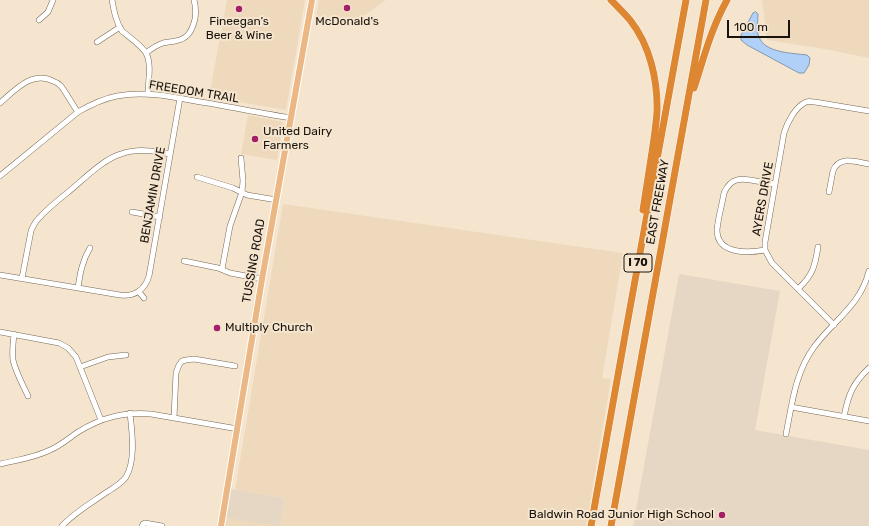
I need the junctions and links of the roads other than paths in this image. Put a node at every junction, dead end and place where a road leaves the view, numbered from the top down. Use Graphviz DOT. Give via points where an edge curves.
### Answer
graph roads {
  1 [pos="53,0"];
  2 [pos="112,0"];
  3 [pos="194,0"];
  4 [pos="312,0"];
  5 [pos="611,0"];
  6 [pos="686,0"];
  7 [pos="706,0"];
  8 [pos="727,0"];
  9 [pos="38,20"];
  10 [pos="120,27"];
  11 [pos="188,36"];
  12 [pos="192,41"];
  13 [pos="97,42"];
  14 [pos="146,53"];
  15 [pos="148,94"];
  16 [pos="180,98"];
  17 [pos="0,103"];
  18 [pos="869,111"];
  19 [pos="78,112"];
  20 [pos="685,115"];
  21 [pos="291,118"];
  22 [pos="170,154"];
  23 [pos="241,158"];
  24 [pos="869,164"];
  25 [pos="0,176"];
  26 [pos="197,177"];
  27 [pos="775,184"];
  28 [pos="242,192"];
  29 [pos="829,192"];
  30 [pos="277,200"];
  31 [pos="132,212"];
  32 [pos="160,217"];
  33 [pos="818,247"];
  34 [pos="90,248"];
  35 [pos="765,250"];
  36 [pos="184,261"];
  37 [pos="222,269"];
  38 [pos="869,271"];
  39 [pos="0,275"];
  40 [pos="22,278"];
  41 [pos="262,279"];
  42 [pos="78,288"];
  43 [pos="798,289"];
  44 [pos="139,292"];
  45 [pos="144,298"];
  46 [pos="834,325"];
  47 [pos="626,330"];
  48 [pos="0,332"];
  49 [pos="14,334"];
  50 [pos="126,355"];
  51 [pos="235,366"];
  52 [pos="80,367"];
  53 [pos="869,368"];
  54 [pos="28,396"];
  55 [pos="791,407"];
  56 [pos="130,413"];
  57 [pos="844,417"];
  58 [pos="174,418"];
  59 [pos="101,420"];
  60 [pos="869,421"];
  61 [pos="238,429"];
  62 [pos="786,434"];
  63 [pos="0,464"];
  64 [pos="62,526"];
  65 [pos="142,526"];
  66 [pos="162,526"];
  67 [pos="221,526"];
  68 [pos="592,526"];
  69 [pos="611,526"];
  1 -- 9 [label="street" via="48,12"];
  2 -- 10 [label="street"];
  3 -- 11 [label="street" via="196,8"];
  4 -- 21 [label="main road, TUSSING ROAD"];
  5 -- 47 [label="highway" via="639,33 646,47 656,93 657,112"];
  6 -- 47 [label="highway, EAST FREEWAY / I 70"];
  7 -- 20 [label="highway, EAST FREEWAY / I 70"];
  8 -- 20 [label="highway" via="712,30"];
  10 -- 13 [label="street"];
  10 -- 14 [label="street"];
  11 -- 12 [label="street"];
  11 -- 14 [label="street" via="164,43"];
  14 -- 15 [label="street" via="149,61"];
  15 -- 16 [label="street, FREEDOM TRAIL"];
  15 -- 19 [label="street, FREEDOM TRAIL" via="116,96"];
  16 -- 21 [label="street, FREEDOM TRAIL"];
  16 -- 22 [label="street, BENJAMIN DRIVE"];
  17 -- 19 [label="street" via="26,82 44,78 60,86"];
  18 -- 27 [label="street, AYERS DRIVE" via="805,102 787,124"];
  19 -- 25 [label="street, FREEDOM TRAIL"];
  20 -- 69 [label="highway, EAST FREEWAY / I 70"];
  21 -- 30 [label="main road, TUSSING ROAD"];
  22 -- 32 [label="street, BENJAMIN DRIVE"];
  22 -- 40 [label="street" via="140,150 115,156 43,213 31,231"];
  23 -- 28 [label="street"];
  24 -- 29 [label="street" via="848,160 838,163 832,171"];
  26 -- 28 [label="street"];
  27 -- 35 [label="street, AYERS DRIVE"];
  27 -- 35 [label="street" via="742,179 730,183 724,193 717,230 720,241 730,250"];
  28 -- 30 [label="street"];
  28 -- 37 [label="street" via="230,226"];
  30 -- 41 [label="main road, TUSSING ROAD"];
  31 -- 32 [label="street"];
  32 -- 44 [label="street, BENJAMIN DRIVE" via="149,276"];
  33 -- 43 [label="street" via="814,269"];
  34 -- 42 [label="street" via="82,262"];
  35 -- 43 [label="street, AYERS DRIVE" via="772,263"];
  36 -- 37 [label="street"];
  37 -- 41 [label="street"];
  38 -- 46 [label="street" via="858,298"];
  39 -- 40 [label="street"];
  40 -- 42 [label="street"];
  41 -- 61 [label="main road, TUSSING ROAD"];
  42 -- 44 [label="street" via="125,296"];
  43 -- 46 [label="street, AYERS DRIVE"];
  44 -- 45 [label="street"];
  46 -- 55 [label="street" via="804,363 796,382"];
  47 -- 68 [label="highway, EAST FREEWAY / I 70"];
  48 -- 49 [label="street"];
  49 -- 52 [label="street" via="64,345 76,357"];
  49 -- 54 [label="street" via="13,360"];
  50 -- 52 [label="street" via="108,357"];
  51 -- 58 [label="street" via="194,359 178,365"];
  52 -- 59 [label="street"];
  53 -- 57 [label="street" via="850,393"];
  55 -- 57 [label="street"];
  55 -- 62 [label="street"];
  56 -- 58 [label="street"];
  56 -- 59 [label="street"];
  56 -- 64 [label="street" via="134,442 130,468 126,476 120,484"];
  57 -- 60 [label="street"];
  58 -- 61 [label="street"];
  59 -- 63 [label="street" via="51,450 34,457"];
  61 -- 67 [label="main road, TUSSING ROAD"];
  65 -- 66 [label="street" via="145,523"];
}
